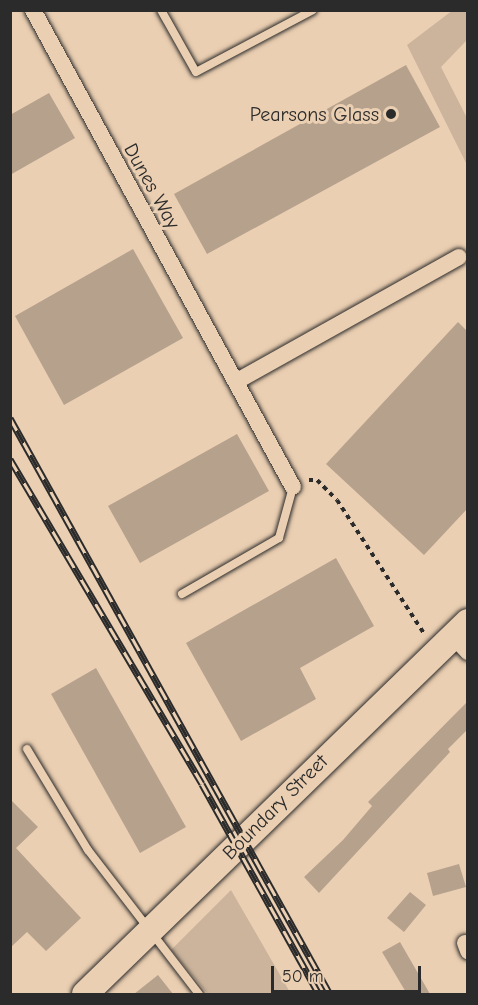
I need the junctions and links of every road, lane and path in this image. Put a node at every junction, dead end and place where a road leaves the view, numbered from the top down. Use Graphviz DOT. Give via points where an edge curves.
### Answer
graph roads {
  1 [pos="33,10"];
  2 [pos="161,10"];
  3 [pos="314,10"];
  4 [pos="464,261"];
  5 [pos="237,381"];
  6 [pos="293,487"];
  7 [pos="182,594"];
  8 [pos="417,637"];
  9 [pos="463,637"];
  10 [pos="27,749"];
  11 [pos="153,930"];
  12 [pos="85,994"];
  13 [pos="199,994"];
  1 -- 5 [label="street, Dunes Way"];
  2 -- 3 [label="lane" via="196,72"];
  4 -- 5 [label="street"];
  5 -- 6 [label="street, Dunes Way"];
  6 -- 7 [label="lane" via="279,538"];
  6 -- 8 [label="path" via="317,480 333,494 425,630"];
  9 -- 11 [label="main road, Boundary Street"];
  10 -- 11 [label="lane" via="88,850"];
  11 -- 12 [label="main road, Boundary Street"];
  11 -- 13 [label="lane"];
}
